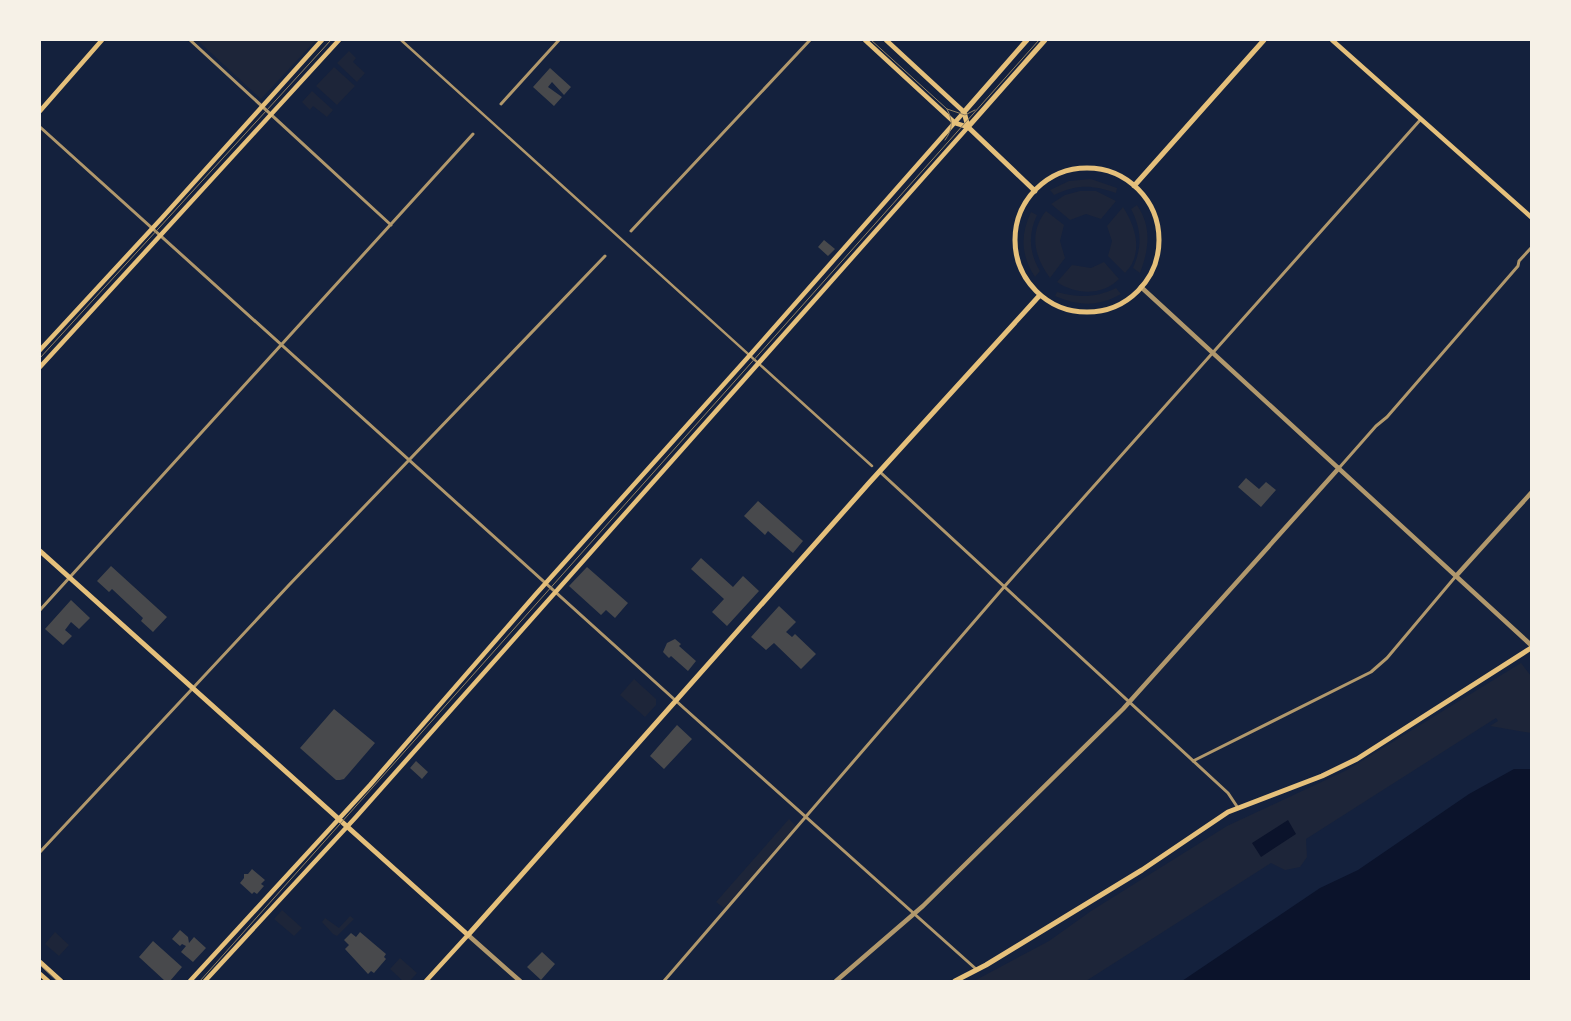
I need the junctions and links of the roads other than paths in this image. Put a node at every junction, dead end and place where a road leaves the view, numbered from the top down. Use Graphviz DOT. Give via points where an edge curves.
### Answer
graph roads {
  1 [pos="102,40"];
  2 [pos="190,40"];
  3 [pos="322,40"];
  4 [pos="340,40"];
  5 [pos="401,40"];
  6 [pos="559,40"];
  7 [pos="810,40"];
  8 [pos="865,40"];
  9 [pos="886,40"];
  10 [pos="1027,40"];
  11 [pos="1045,40"];
  12 [pos="1264,40"];
  13 [pos="1332,40"];
  14 [pos="501,104"];
  15 [pos="261,107"];
  16 [pos="40,111"];
  17 [pos="964,112"];
  18 [pos="270,115"];
  19 [pos="1421,119"];
  20 [pos="955,123"];
  21 [pos="40,127"];
  22 [pos="968,127"];
  23 [pos="473,134"];
  24 [pos="1134,186"];
  25 [pos="1035,191"];
  26 [pos="1531,217"];
  27 [pos="391,225"];
  28 [pos="153,228"];
  29 [pos="631,230"];
  30 [pos="160,235"];
  31 [pos="1531,248"];
  32 [pos="605,256"];
  33 [pos="1141,288"];
  34 [pos="1040,296"];
  35 [pos="282,345"];
  36 [pos="40,350"];
  37 [pos="1213,352"];
  38 [pos="750,355"];
  39 [pos="759,362"];
  40 [pos="40,367"];
  41 [pos="410,460"];
  42 [pos="872,466"];
  43 [pos="1339,468"];
  44 [pos="879,472"];
  45 [pos="1531,493"];
  46 [pos="40,551"];
  47 [pos="1456,576"];
  48 [pos="70,577"];
  49 [pos="545,583"];
  50 [pos="1004,587"];
  51 [pos="555,591"];
  52 [pos="40,610"];
  53 [pos="1531,646"];
  54 [pos="193,688"];
  55 [pos="675,700"];
  56 [pos="1129,702"];
  57 [pos="1193,761"];
  58 [pos="1238,808"];
  59 [pos="807,817"];
  60 [pos="339,819"];
  61 [pos="347,826"];
  62 [pos="40,852"];
  63 [pos="916,913"];
  64 [pos="468,935"];
  65 [pos="40,962"];
  66 [pos="976,969"];
  67 [pos="40,974"];
  68 [pos="48,981"];
  69 [pos="61,981"];
  70 [pos="190,981"];
  71 [pos="205,981"];
  72 [pos="426,981"];
  73 [pos="520,981"];
  74 [pos="664,981"];
  75 [pos="836,981"];
  76 [pos="955,981"];
  1 -- 16 [label="main road"];
  2 -- 15 [label="street"];
  3 -- 15 [label="main road"];
  4 -- 18 [label="main road"];
  5 -- 38 [label="street"];
  6 -- 14 [label="street"];
  7 -- 29 [label="street"];
  8 -- 20 [label="main road"];
  9 -- 17 [label="main road"];
  10 -- 17 [label="main road"];
  11 -- 22 [label="main road"];
  12 -- 24 [label="main road"];
  13 -- 19 [label="main road"];
  15 -- 18 [label="street"];
  15 -- 28 [label="main road"];
  17 -- 20 [label="main road"];
  17 -- 22 [label="main road"];
  18 -- 27 [label="street"];
  18 -- 30 [label="main road"];
  19 -- 26 [label="main road"];
  19 -- 37 [label="street"];
  20 -- 22 [label="main road"];
  20 -- 38 [label="main road"];
  21 -- 28 [label="street"];
  22 -- 25 [label="main road"];
  22 -- 39 [label="main road"];
  23 -- 27 [label="street"];
  24 -- 25 [label="main road" via="1104,170 1079,168 1052,177"];
  24 -- 33 [label="main road" via="1152,211 1158,238 1153,268"];
  25 -- 34 [label="main road" via="1020,216 1015,245 1025,277"];
  27 -- 35 [label="street"];
  28 -- 30 [label="street"];
  28 -- 36 [label="main road"];
  30 -- 35 [label="street"];
  30 -- 40 [label="main road"];
  31 -- 43 [label="street" via="1387,417"];
  32 -- 41 [label="street"];
  33 -- 34 [label="main road" via="1117,305 1091,312 1062,307"];
  33 -- 37 [label="street"];
  34 -- 44 [label="main road"];
  35 -- 41 [label="street"];
  35 -- 48 [label="street"];
  37 -- 43 [label="street"];
  37 -- 50 [label="street"];
  38 -- 39 [label="street"];
  38 -- 49 [label="main road"];
  39 -- 42 [label="street"];
  39 -- 51 [label="main road"];
  41 -- 49 [label="street"];
  41 -- 54 [label="street"];
  43 -- 47 [label="street"];
  43 -- 56 [label="street"];
  44 -- 50 [label="street"];
  44 -- 55 [label="main road"];
  45 -- 47 [label="street"];
  46 -- 48 [label="main road"];
  47 -- 53 [label="street"];
  47 -- 57 [label="street" via="1387,658 1371,672"];
  48 -- 52 [label="street"];
  48 -- 54 [label="main road"];
  49 -- 51 [label="street"];
  49 -- 60 [label="main road"];
  50 -- 56 [label="street"];
  50 -- 59 [label="street"];
  51 -- 55 [label="street"];
  51 -- 61 [label="main road"];
  53 -- 58 [label="main road" via="1357,759"];
  54 -- 60 [label="main road"];
  54 -- 62 [label="street"];
  55 -- 59 [label="street"];
  55 -- 64 [label="main road"];
  56 -- 57 [label="street"];
  56 -- 63 [label="street"];
  57 -- 58 [label="street" via="1228,793"];
  58 -- 66 [label="main road" via="1142,870"];
  59 -- 63 [label="street"];
  59 -- 74 [label="street"];
  60 -- 61 [label="main road"];
  60 -- 70 [label="main road"];
  61 -- 64 [label="main road"];
  61 -- 71 [label="main road"];
  63 -- 66 [label="street"];
  63 -- 75 [label="street"];
  64 -- 72 [label="main road"];
  64 -- 73 [label="street"];
  65 -- 69 [label="main road"];
  66 -- 76 [label="main road"];
  67 -- 68 [label="main road"];
}
